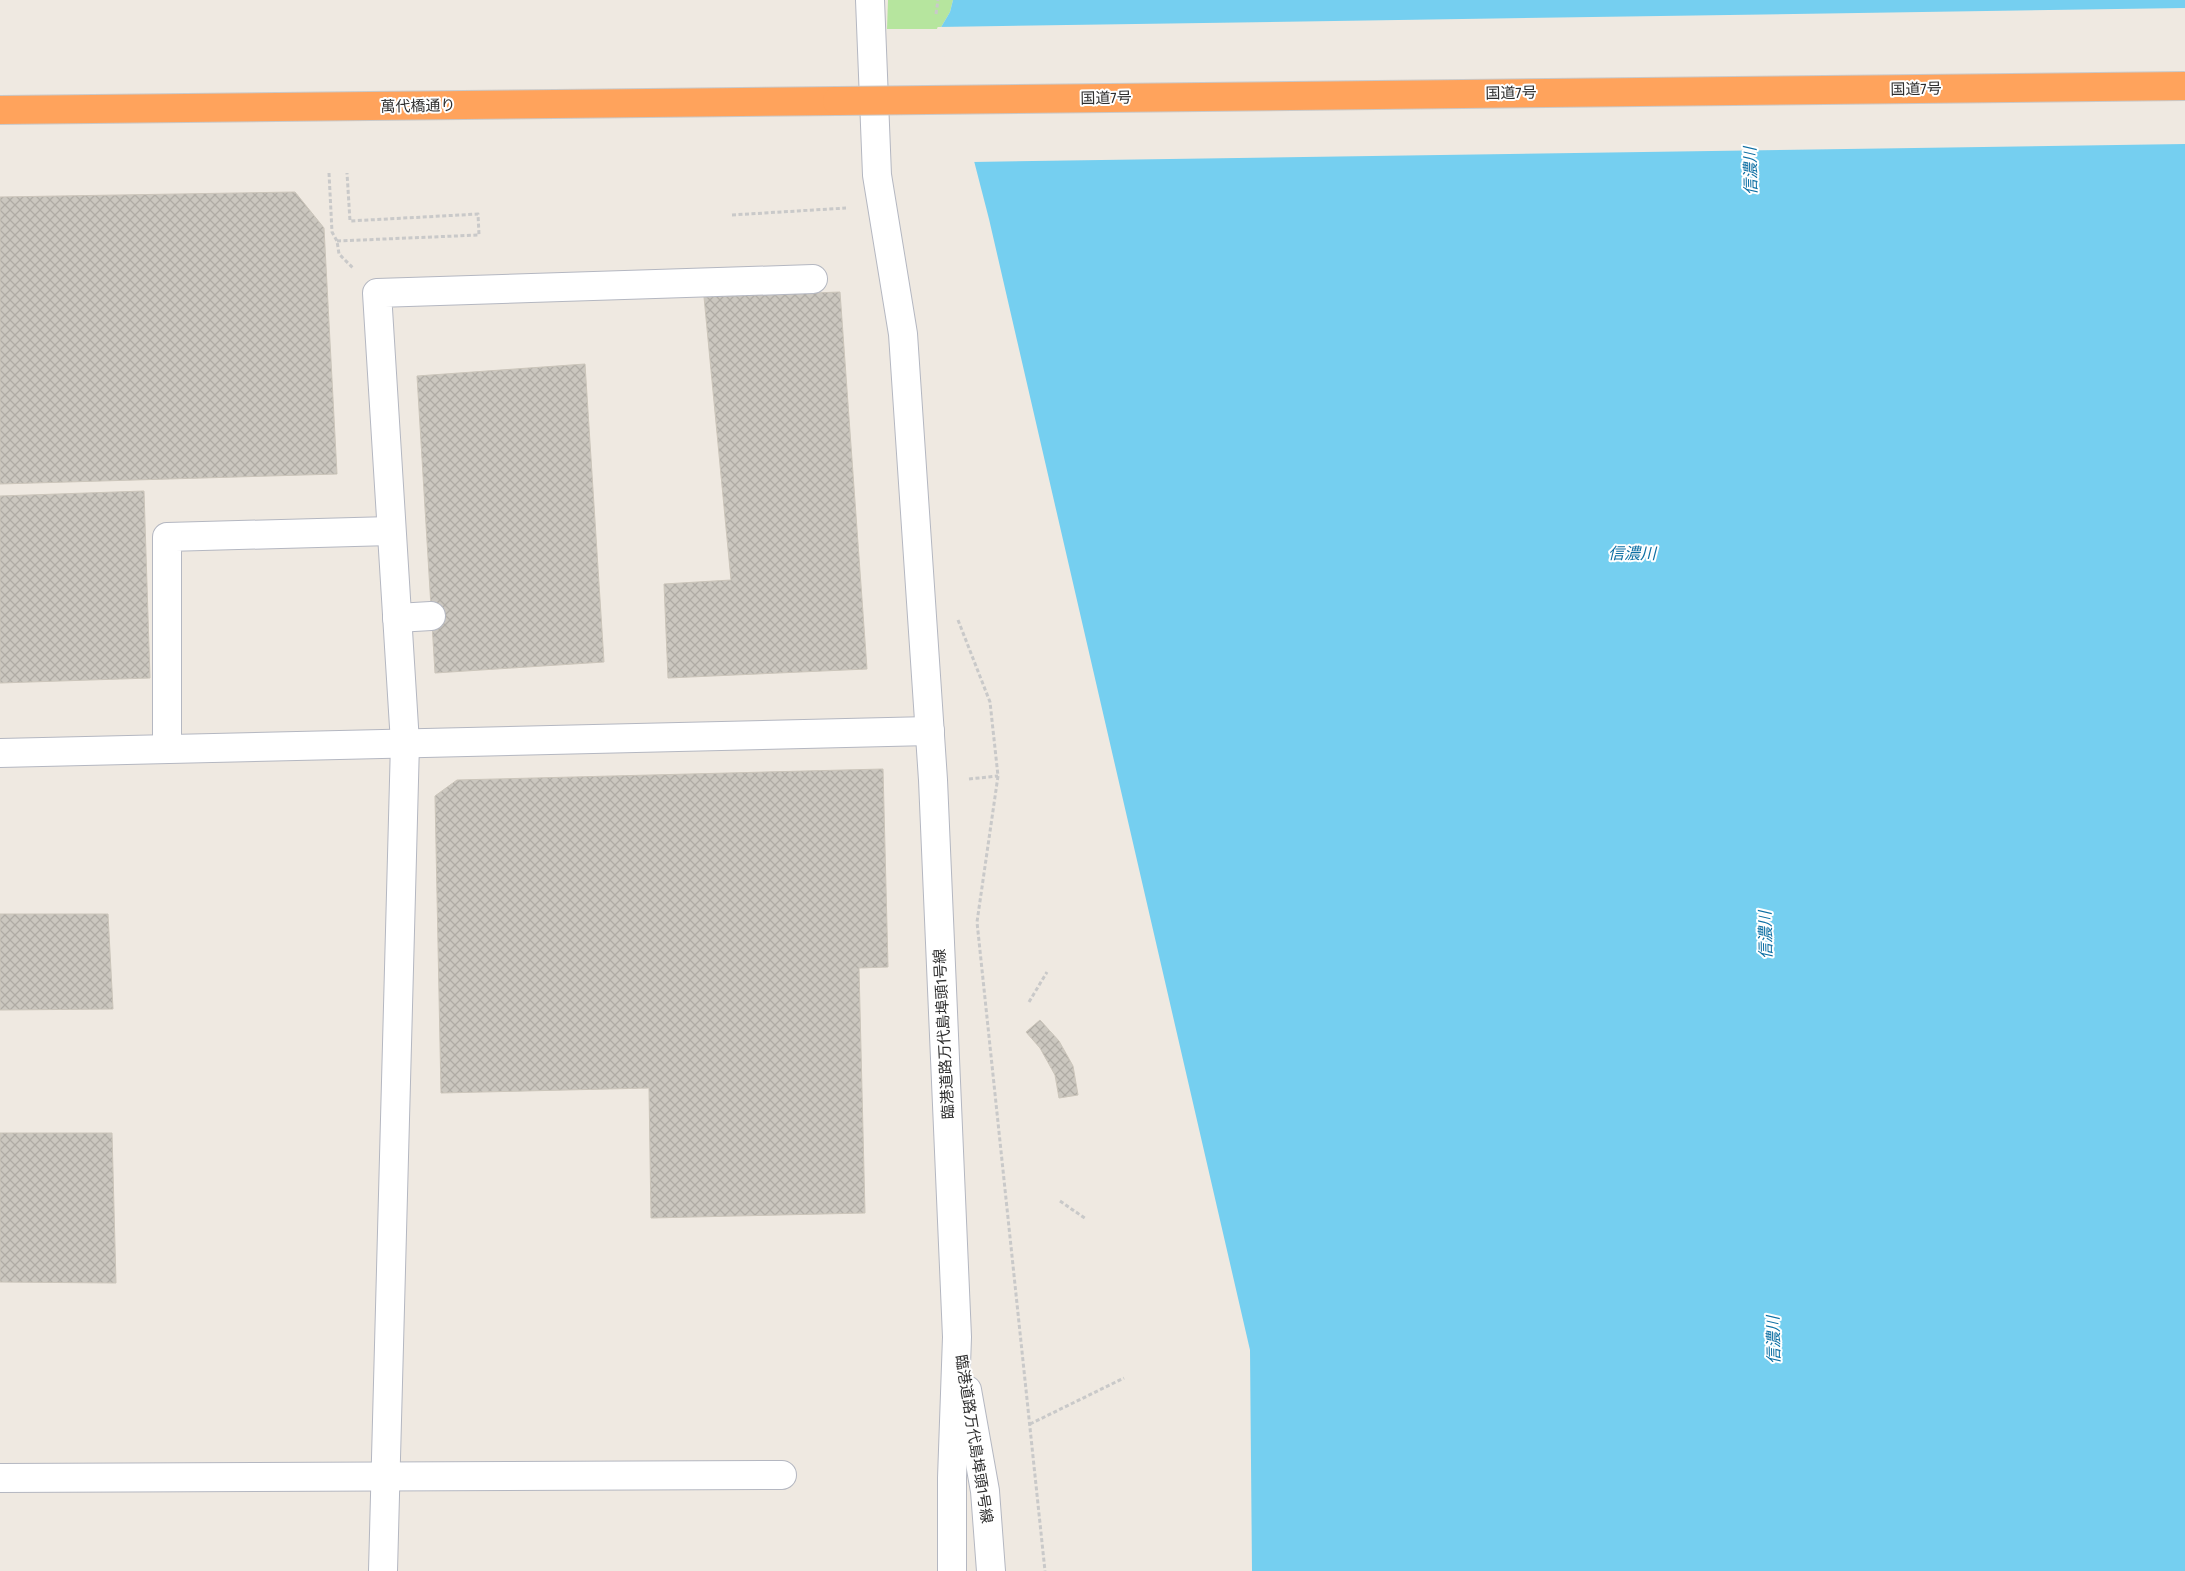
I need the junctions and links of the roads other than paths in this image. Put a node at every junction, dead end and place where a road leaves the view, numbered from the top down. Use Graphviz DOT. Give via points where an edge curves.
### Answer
graph roads {
  1 [pos="870,0"];
  2 [pos="2185,86"];
  3 [pos="837,101"];
  4 [pos="0,110"];
  5 [pos="814,279"];
  6 [pos="392,531"];
  7 [pos="431,616"];
  8 [pos="397,618"];
  9 [pos="930,731"];
  10 [pos="405,744"];
  11 [pos="167,748"];
  12 [pos="0,753"];
  13 [pos="957,1337"];
  14 [pos="384,1475"];
  15 [pos="782,1475"];
  16 [pos="0,1478"];
  17 [pos="383,1571"];
  18 [pos="952,1571"];
  19 [pos="991,1571"];
  1 -- 9 [label="street, 臨港道路万代島埠頭1号線" via="877,175 903,334"];
  2 -- 3 [label="highway, 国道7号, bridge"];
  3 -- 4 [label="highway, 萬代橋通り"];
  5 -- 6 [label="street" via="377,293"];
  6 -- 8 [label="street"];
  6 -- 11 [label="street" via="167,537"];
  7 -- 8 [label="street"];
  8 -- 10 [label="street"];
  9 -- 10 [label="street"];
  9 -- 13 [label="street, 臨港道路万代島埠頭1号線"];
  10 -- 11 [label="street"];
  10 -- 14 [label="street"];
  11 -- 12 [label="street"];
  13 -- 18 [label="street, 臨港道路万代島埠頭1号線"];
  13 -- 19 [label="street, 臨港道路万代島埠頭1号線" via="984,1491"];
  14 -- 15 [label="street"];
  14 -- 16 [label="street"];
  14 -- 17 [label="street"];
}
